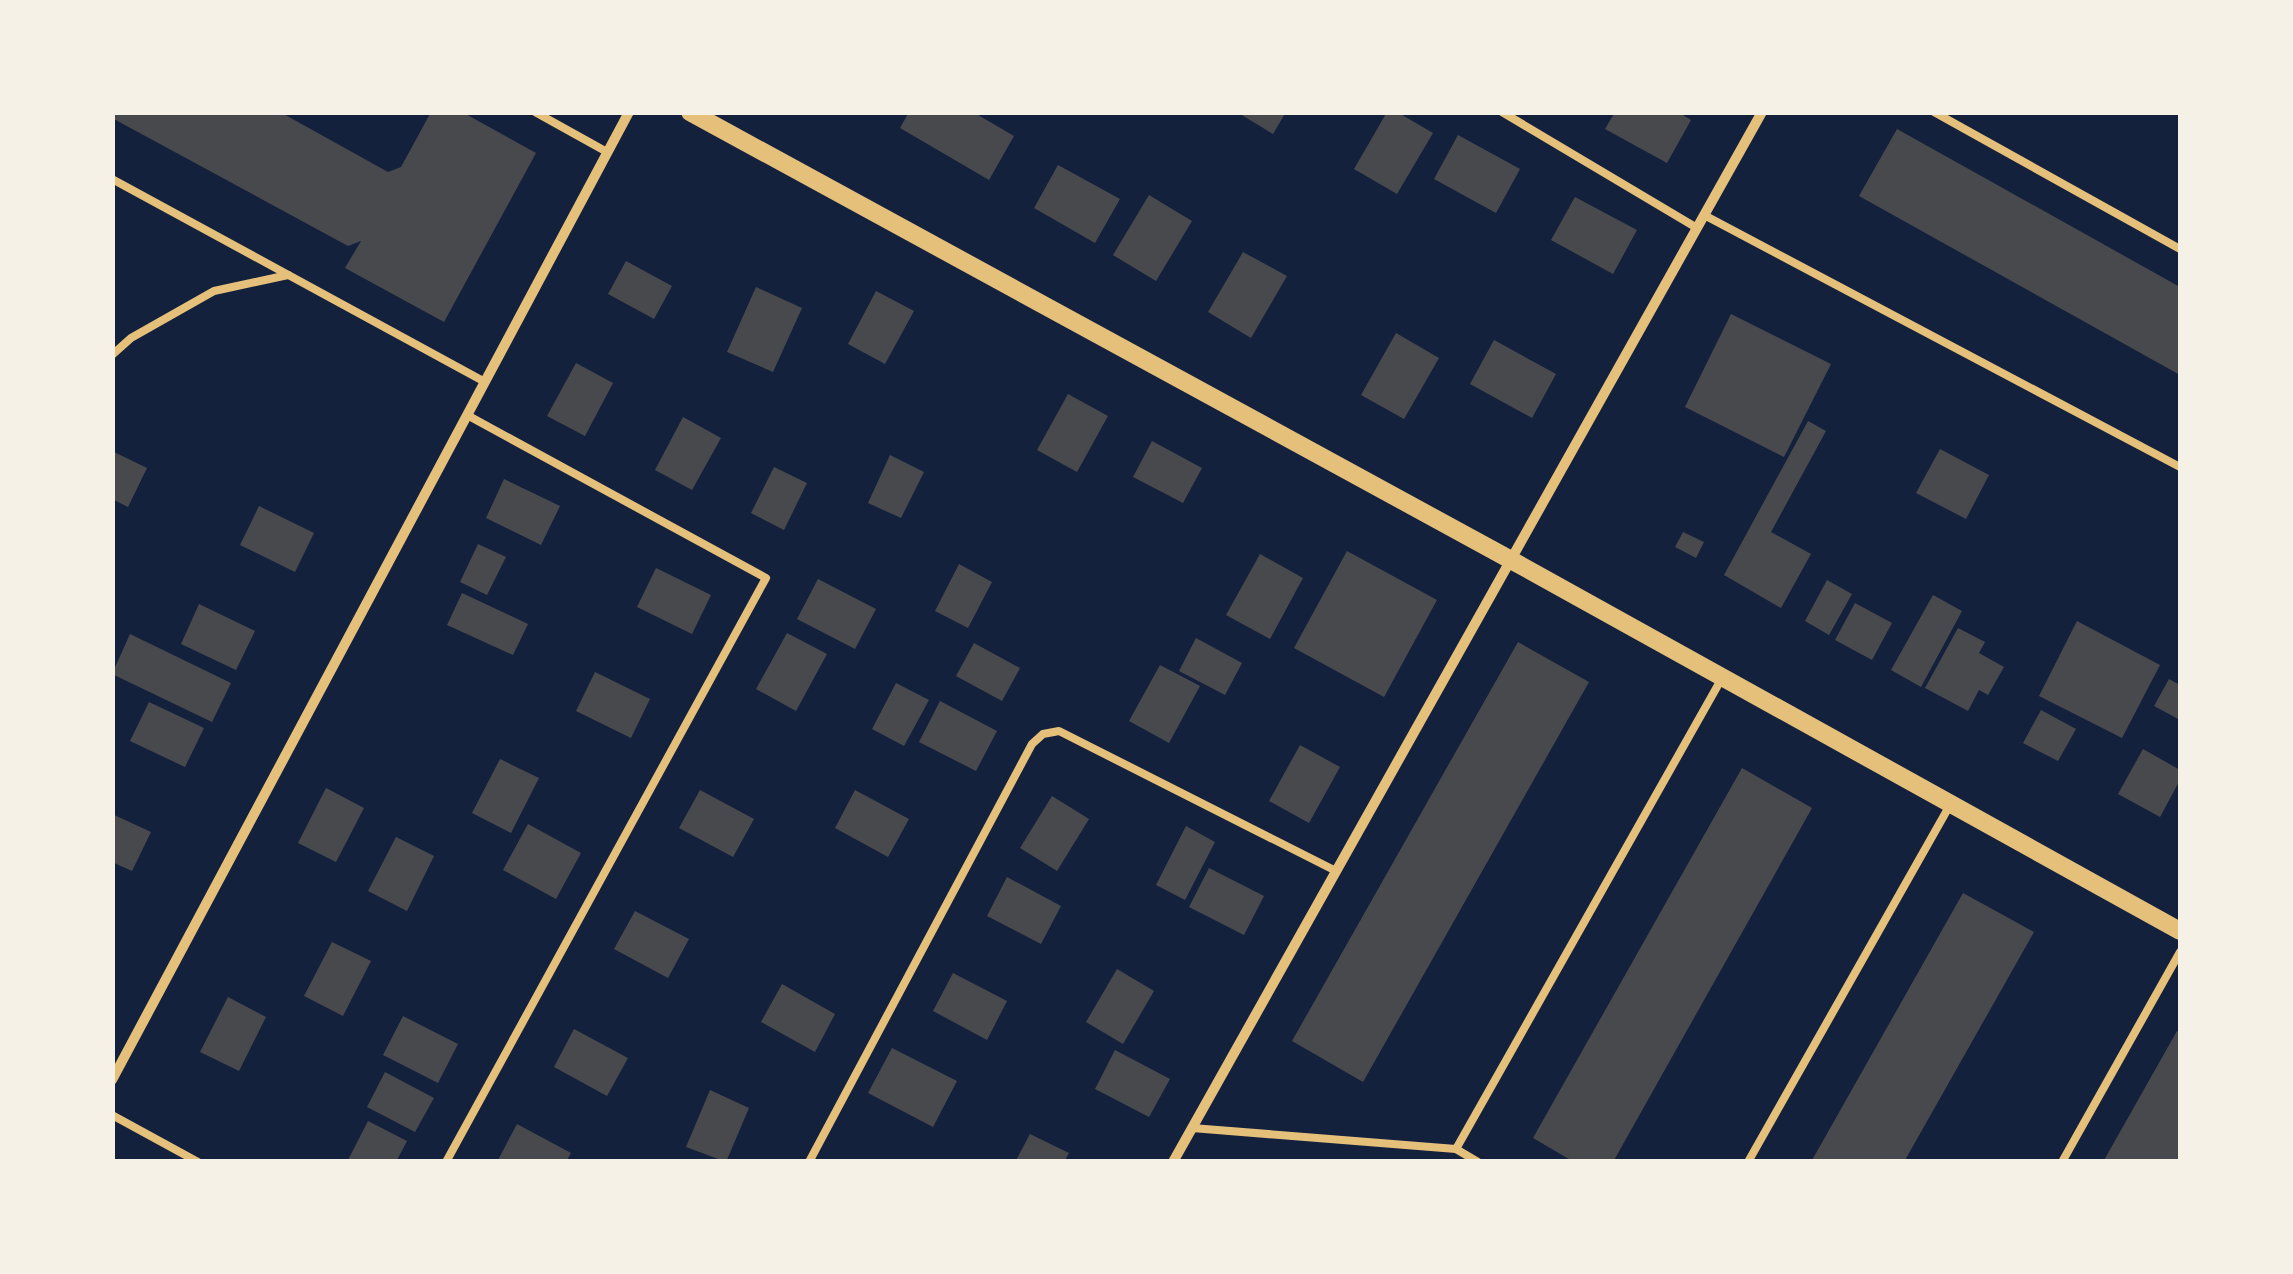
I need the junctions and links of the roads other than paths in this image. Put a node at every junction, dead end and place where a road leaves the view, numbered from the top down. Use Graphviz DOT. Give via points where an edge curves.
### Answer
graph roads {
  1 [pos="535,112"];
  2 [pos="629,112"];
  3 [pos="690,112"];
  4 [pos="1502,112"];
  5 [pos="1762,112"];
  6 [pos="1934,112"];
  7 [pos="608,152"];
  8 [pos="112,178"];
  9 [pos="1704,215"];
  10 [pos="1697,228"];
  11 [pos="2180,250"];
  12 [pos="288,275"];
  13 [pos="112,355"];
  14 [pos="485,382"];
  15 [pos="467,415"];
  16 [pos="2180,467"];
  17 [pos="1511,560"];
  18 [pos="1722,678"];
  19 [pos="1951,804"];
  20 [pos="1336,870"];
  21 [pos="2180,931"];
  22 [pos="2180,952"];
  23 [pos="112,1080"];
  24 [pos="112,1115"];
  25 [pos="1192,1128"];
  26 [pos="1456,1149"];
  27 [pos="198,1162"];
  28 [pos="446,1162"];
  29 [pos="809,1162"];
  30 [pos="1174,1162"];
  31 [pos="1478,1162"];
  32 [pos="1748,1162"];
  33 [pos="2062,1162"];
  1 -- 7 [label="lane"];
  2 -- 7 [label="street"];
  3 -- 17 [label="street"];
  4 -- 10 [label="lane"];
  5 -- 9 [label="street"];
  6 -- 11 [label="lane"];
  7 -- 14 [label="street"];
  8 -- 12 [label="lane"];
  9 -- 10 [label="street"];
  9 -- 16 [label="lane"];
  10 -- 17 [label="street"];
  12 -- 13 [label="lane" via="214,291"];
  12 -- 14 [label="lane"];
  14 -- 15 [label="street"];
  15 -- 23 [label="street"];
  15 -- 28 [label="lane" via="766,578"];
  17 -- 18 [label="street"];
  17 -- 20 [label="street"];
  18 -- 19 [label="street"];
  18 -- 26 [label="lane"];
  19 -- 21 [label="street"];
  19 -- 32 [label="lane"];
  20 -- 25 [label="street"];
  20 -- 29 [label="lane" via="1059,731 1044,734 1032,744"];
  22 -- 33 [label="lane"];
  24 -- 27 [label="lane"];
  25 -- 26 [label="lane"];
  25 -- 30 [label="street"];
  26 -- 31 [label="lane"];
}
